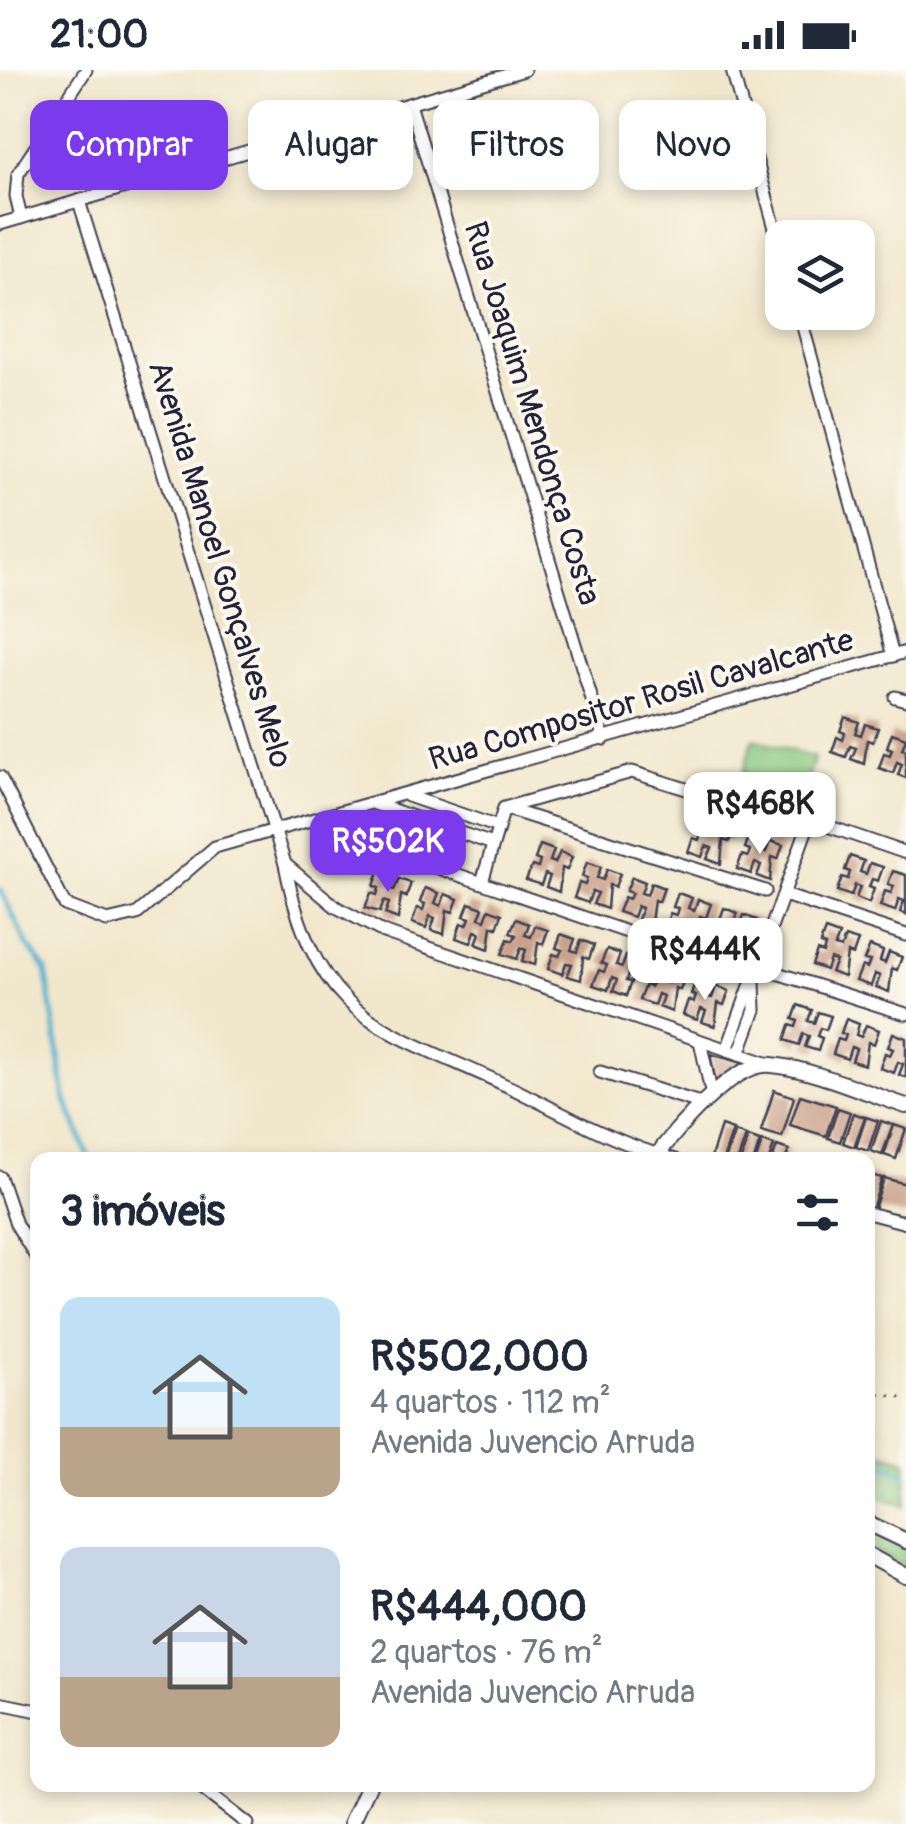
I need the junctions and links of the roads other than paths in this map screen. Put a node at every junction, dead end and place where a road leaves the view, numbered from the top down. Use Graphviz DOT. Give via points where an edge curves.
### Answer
graph roads {
  1 [pos="86,70"];
  2 [pos="524,70"];
  3 [pos="732,70"];
  4 [pos="413,103"];
  5 [pos="413,114"];
  6 [pos="248,151"];
  7 [pos="79,201"];
  8 [pos="21,218"];
  9 [pos="773,220"];
  10 [pos="0,224"];
  11 [pos="804,330"];
  12 [pos="899,654"];
  13 [pos="604,739"];
  14 [pos="0,778"];
  15 [pos="406,795"];
  16 [pos="374,804"];
  17 [pos="504,808"];
  18 [pos="792,822"];
  19 [pos="498,827"];
  20 [pos="275,833"];
  21 [pos="493,844"];
  22 [pos="379,848"];
  23 [pos="906,853"];
  24 [pos="285,864"];
  25 [pos="482,882"];
  26 [pos="765,891"];
  27 [pos="784,896"];
  28 [pos="906,935"];
  29 [pos="742,971"];
  30 [pos="756,974"];
  31 [pos="906,1014"];
  32 [pos="700,1041"];
  33 [pos="733,1052"];
  34 [pos="769,1064"];
  35 [pos="600,1072"];
  36 [pos="708,1100"];
  37 [pos="906,1106"];
  38 [pos="643,1152"];
  39 [pos="661,1152"];
  40 [pos="0,1178"];
  41 [pos="875,1214"];
  42 [pos="906,1223"];
  43 [pos="30,1247"];
  44 [pos="875,1526"];
  45 [pos="906,1540"];
  46 [pos="875,1559"];
  47 [pos="906,1576"];
  48 [pos="0,1702"];
  49 [pos="30,1709"];
  50 [pos="206,1792"];
  51 [pos="366,1792"];
  52 [pos="247,1824"];
  53 [pos="351,1824"];
  1 -- 8 [label="street" via="18,174"];
  2 -- 4 [label="street"];
  3 -- 9 [label="street"];
  5 -- 13 [label="street, Rua Joaquim Mendonça Costa"];
  6 -- 7 [label="street"];
  7 -- 8 [label="street"];
  7 -- 20 [label="street, Avenida Manoel Gonçalves Melo"];
  8 -- 10 [label="street"];
  11 -- 12 [label="street"];
  12 -- 13 [label="street, Rua Compositor Rosil Cavalcante"];
  13 -- 15 [label="street, Rua Compositor Rosil Cavalcante"];
  14 -- 20 [label="street, Rua Compositor Rosil Cavalcante" via="65,904 107,921 137,914 215,847"];
  15 -- 16 [label="street, Rua Compositor Rosil Cavalcante"];
  15 -- 19 [label="street"];
  16 -- 20 [label="street, Rua Compositor Rosil Cavalcante"];
  16 -- 21 [label="street"];
  17 -- 18 [label="street" via="632,772"];
  17 -- 19 [label="street"];
  17 -- 26 [label="street"];
  19 -- 21 [label="street"];
  20 -- 24 [label="street, Avenida Manoel Gonçalves Melo"];
  21 -- 25 [label="street"];
  22 -- 25 [label="street"];
  23 -- 27 [label="street" via="810,820"];
  24 -- 32 [label="street" via="371,927"];
  24 -- 38 [label="street, Avenida Manoel Gonçalves Melo" via="311,953 353,1009 400,1040"];
  25 -- 29 [label="street"];
  27 -- 28 [label="street"];
  27 -- 30 [label="street"];
  30 -- 31 [label="street"];
  30 -- 33 [label="street"];
  32 -- 33 [label="street"];
  32 -- 36 [label="street"];
  33 -- 34 [label="street"];
  34 -- 36 [label="street"];
  34 -- 37 [label="street"];
  35 -- 36 [label="street"];
  36 -- 39 [label="street"];
  40 -- 43 [label="street"];
  41 -- 42 [label="street"];
  44 -- 45 [label="street"];
  46 -- 47 [label="street"];
  48 -- 49 [label="street"];
  50 -- 52 [label="street"];
  51 -- 53 [label="street"];
}
